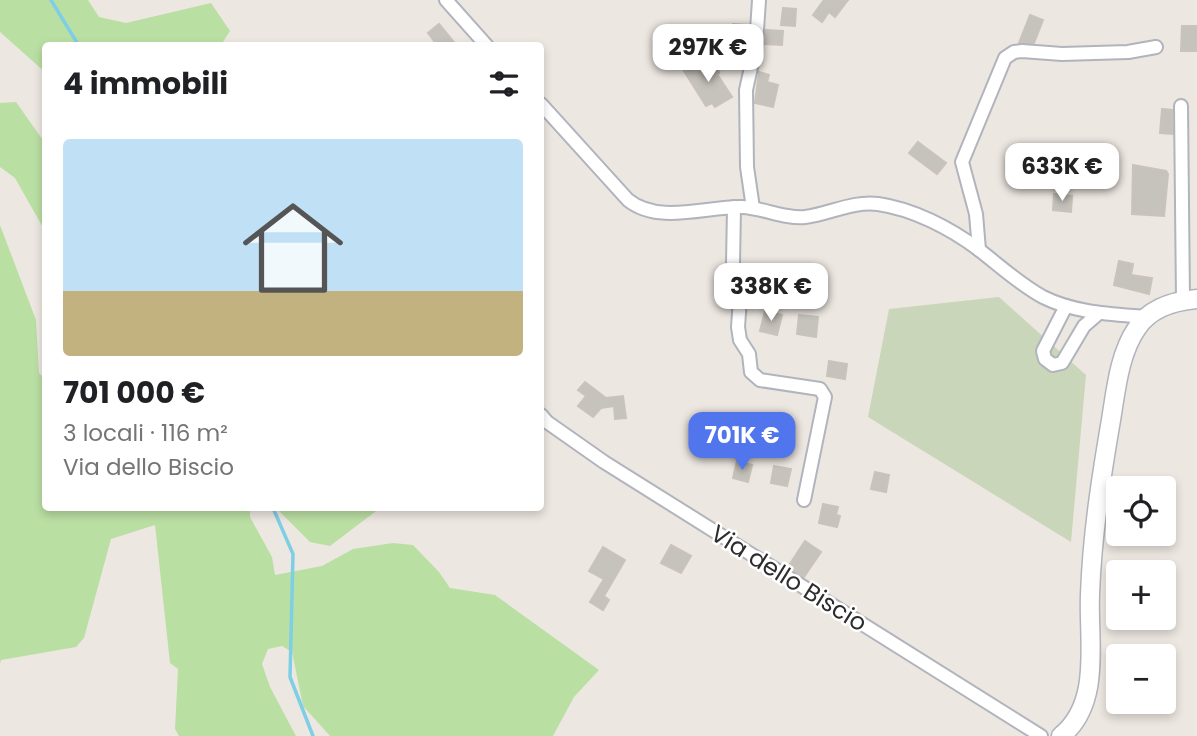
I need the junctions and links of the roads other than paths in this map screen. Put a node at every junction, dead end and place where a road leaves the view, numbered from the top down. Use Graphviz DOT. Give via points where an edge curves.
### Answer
graph roads {
  1 [pos="446,0"];
  2 [pos="759,0"];
  3 [pos="483,42"];
  4 [pos="1156,47"];
  5 [pos="1181,106"];
  6 [pos="544,107"];
  7 [pos="734,207"];
  8 [pos="753,208"];
  9 [pos="979,250"];
  10 [pos="1190,299"];
  11 [pos="1066,306"];
  12 [pos="1099,313"];
  13 [pos="1146,317"];
  14 [pos="544,418"];
  15 [pos="804,500"];
  16 [pos="1041,736"];
  17 [pos="1061,736"];
  1 -- 3 [label="street"];
  2 -- 8 [label="street" via="746,90 747,167"];
  4 -- 9 [label="street" via="1007,55 961,162 976,214"];
  5 -- 10 [label="street"];
  6 -- 7 [label="street" via="637,206 667,212"];
  7 -- 8 [label="street"];
  7 -- 15 [label="street" via="738,327 751,372 763,381 820,389 825,397"];
  8 -- 9 [label="street" via="802,217 850,205 879,204 933,222"];
  9 -- 11 [label="street" via="1034,291"];
  10 -- 13 [label="street"];
  11 -- 12 [label="street"];
  11 -- 12 [label="street" via="1043,351 1045,359 1056,366"];
  12 -- 13 [label="street"];
  13 -- 17 [label="street" via="1123,359 1103,466 1091,568 1086,699 1076,721"];
  14 -- 16 [label="street, Via dello Biscio" via="604,462"];
}
